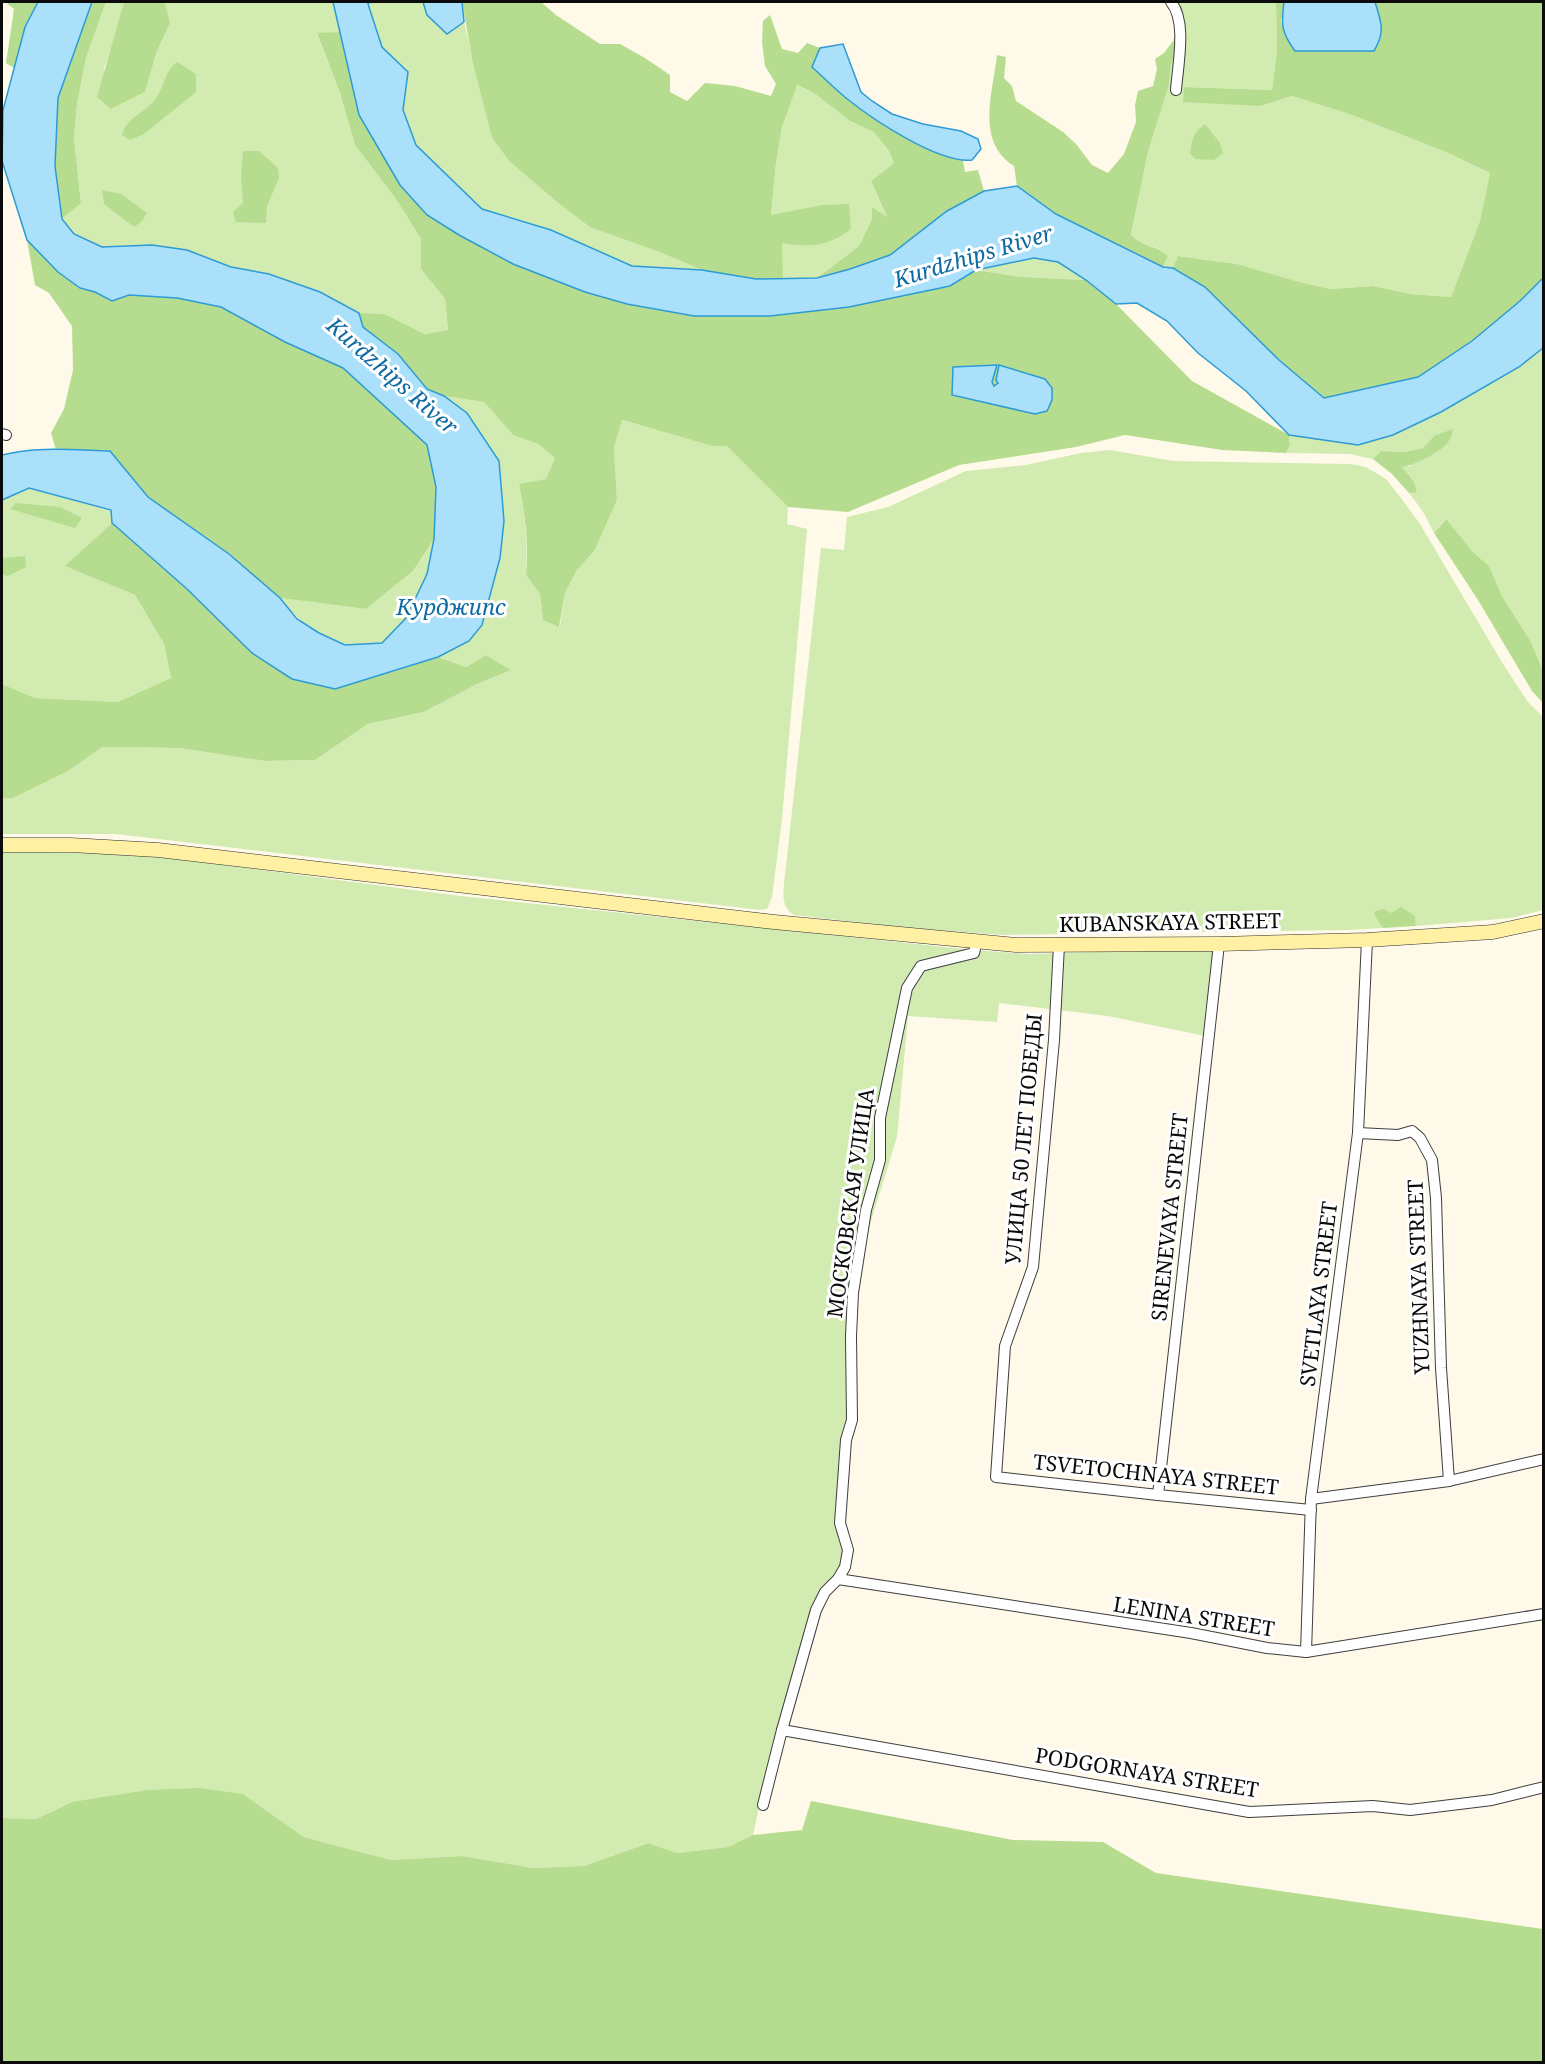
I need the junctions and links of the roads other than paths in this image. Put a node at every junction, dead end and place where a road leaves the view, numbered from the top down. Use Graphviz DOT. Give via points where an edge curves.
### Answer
graph roads {
  1 [pos="1171,2"];
  2 [pos="1176,90"];
  3 [pos="2,845"];
  4 [pos="1544,921"];
  5 [pos="1367,940"];
  6 [pos="977,941"];
  7 [pos="1219,944"];
  8 [pos="1059,945"];
  9 [pos="1358,1133"];
  10 [pos="1544,1459"];
  11 [pos="996,1477"];
  12 [pos="1449,1482"];
  13 [pos="1158,1495"];
  14 [pos="1311,1505"];
  15 [pos="838,1579"];
  16 [pos="1544,1614"];
  17 [pos="1306,1652"];
  18 [pos="782,1730"];
  19 [pos="1544,1788"];
  20 [pos="763,1805"];
  1 -- 2 [label="street" via="1178,10 1180,32"];
  3 -- 6 [label="main road, KUBANSKAYA STREET" via="158,850 796,924"];
  4 -- 5 [label="main road, KUBANSKAYA STREET" via="1493,932"];
  5 -- 7 [label="main road, KUBANSKAYA STREET"];
  5 -- 9 [label="street, SVETLAYA STREET"];
  6 -- 8 [label="main road, KUBANSKAYA STREET"];
  6 -- 15 [label="street, МОСКОВСКАЯ УЛИЦА" via="974,953 921,966 907,988 880,1118 880,1160 866,1210 853,1293 852,1420 846,1440 840,1523 848,1550"];
  7 -- 8 [label="main road, KUBANSKAYA STREET"];
  7 -- 13 [label="street, SIRENEVAYA STREET"];
  8 -- 11 [label="street, УЛИЦА 50 ЛЕТ ПОБЕДЫ" via="1033,1268 1005,1346"];
  9 -- 12 [label="street, YUZHNAYA STREET" via="1412,1131 1432,1160"];
  9 -- 14 [label="street, SVETLAYA STREET"];
  10 -- 12 [label="street, TSVETOCHNAYA STREET"];
  11 -- 13 [label="street, TSVETOCHNAYA STREET"];
  12 -- 14 [label="street, TSVETOCHNAYA STREET"];
  13 -- 14 [label="street, TSVETOCHNAYA STREET"];
  14 -- 17 [label="street, SVETLAYA STREET"];
  15 -- 17 [label="street, LENINA STREET"];
  15 -- 18 [label="street, МОСКОВСКАЯ УЛИЦА" via="825,1592 816,1610"];
  16 -- 17 [label="street, LENINA STREET"];
  18 -- 19 [label="street, PODGORNAYA STREET" via="1249,1812 1373,1806 1410,1810 1492,1800"];
  18 -- 20 [label="street, МОСКОВСКАЯ УЛИЦА"];
}
